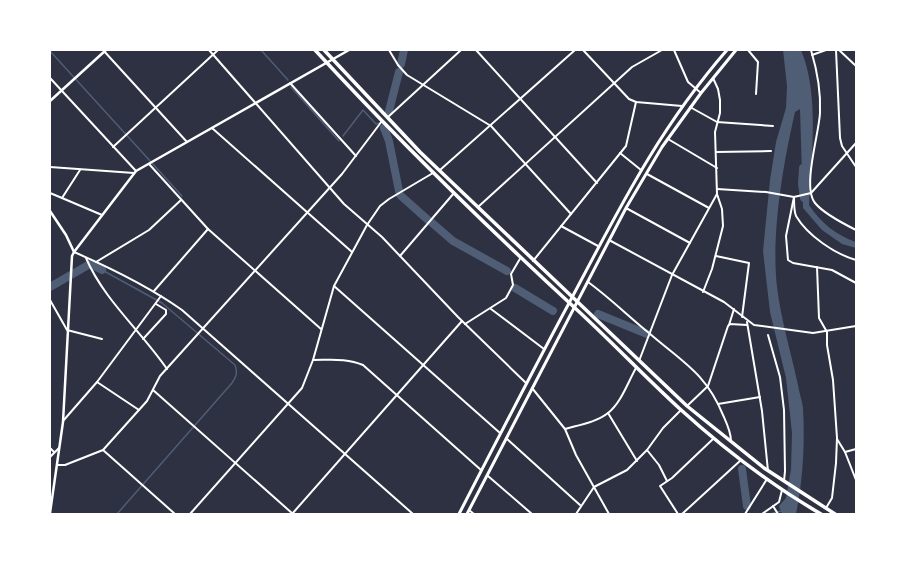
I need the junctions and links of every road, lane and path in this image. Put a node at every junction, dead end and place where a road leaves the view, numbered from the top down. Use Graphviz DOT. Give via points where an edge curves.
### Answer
graph roads {
  1 [pos="209,50"];
  2 [pos="218,50"];
  3 [pos="315,50"];
  4 [pos="324,50"];
  5 [pos="349,50"];
  6 [pos="389,50"];
  7 [pos="461,50"];
  8 [pos="476,50"];
  9 [pos="575,50"];
  10 [pos="583,50"];
  11 [pos="662,50"];
  12 [pos="674,50"];
  13 [pos="727,50"];
  14 [pos="736,50"];
  15 [pos="748,50"];
  16 [pos="811,50"];
  17 [pos="826,50"];
  18 [pos="836,50"];
  19 [pos="839,50"];
  20 [pos="104,51"];
  21 [pos="213,55"];
  22 [pos="812,55"];
  23 [pos="332,59"];
  24 [pos="327,63"];
  25 [pos="856,66"];
  26 [pos="50,78"];
  27 [pos="713,78"];
  28 [pos="290,83"];
  29 [pos="613,84"];
  30 [pos="423,85"];
  31 [pos="695,89"];
  32 [pos="61,91"];
  33 [pos="701,93"];
  34 [pos="756,94"];
  35 [pos="521,100"];
  36 [pos="50,101"];
  37 [pos="256,102"];
  38 [pos="636,102"];
  39 [pos="682,106"];
  40 [pos="690,107"];
  41 [pos="155,108"];
  42 [pos="388,118"];
  43 [pos="382,122"];
  44 [pos="717,122"];
  45 [pos="491,126"];
  46 [pos="773,126"];
  47 [pos="212,128"];
  48 [pos="554,137"];
  49 [pos="668,139"];
  50 [pos="188,142"];
  51 [pos="856,143"];
  52 [pos="113,147"];
  53 [pos="771,151"];
  54 [pos="716,152"];
  55 [pos="620,153"];
  56 [pos="847,154"];
  57 [pos="356,156"];
  58 [pos="526,163"];
  59 [pos="149,164"];
  60 [pos="50,167"];
  61 [pos="856,167"];
  62 [pos="717,168"];
  63 [pos="80,170"];
  64 [pos="439,170"];
  65 [pos="641,170"];
  66 [pos="135,172"];
  67 [pos="433,173"];
  68 [pos="646,173"];
  69 [pos="597,183"];
  70 [pos="329,187"];
  71 [pos="717,189"];
  72 [pos="50,193"];
  73 [pos="454,193"];
  74 [pos="811,193"];
  75 [pos="717,194"];
  76 [pos="794,197"];
  77 [pos="62,198"];
  78 [pos="181,200"];
  79 [pos="478,207"];
  80 [pos="626,208"];
  81 [pos="709,208"];
  82 [pos="50,211"];
  83 [pos="306,212"];
  84 [pos="571,214"];
  85 [pos="102,215"];
  86 [pos="367,225"];
  87 [pos="561,226"];
  88 [pos="208,229"];
  89 [pos="856,230"];
  90 [pos="609,240"];
  91 [pos="690,243"];
  92 [pos="598,246"];
  93 [pos="74,252"];
  94 [pos="352,252"];
  95 [pos="400,256"];
  96 [pos="716,256"];
  97 [pos="520,257"];
  98 [pos="86,258"];
  99 [pos="856,260"];
  100 [pos="532,261"];
  101 [pos="96,262"];
  102 [pos="817,267"];
  103 [pos="255,269"];
  104 [pos="672,274"];
  105 [pos="587,282"];
  106 [pos="856,283"];
  107 [pos="334,286"];
  108 [pos="154,290"];
  109 [pos="703,292"];
  110 [pos="161,296"];
  111 [pos="571,298"];
  112 [pos="50,300"];
  113 [pos="576,302"];
  114 [pos="156,303"];
  115 [pos="51,304"];
  116 [pos="569,304"];
  117 [pos="574,306"];
  118 [pos="491,309"];
  119 [pos="734,309"];
  120 [pos="742,317"];
  121 [pos="462,321"];
  122 [pos="747,322"];
  123 [pos="465,324"];
  124 [pos="728,325"];
  125 [pos="747,325"];
  126 [pos="856,326"];
  127 [pos="203,328"];
  128 [pos="321,329"];
  129 [pos="67,330"];
  130 [pos="134,331"];
  131 [pos="827,332"];
  132 [pos="649,334"];
  133 [pos="768,335"];
  134 [pos="102,339"];
  135 [pos="143,339"];
  136 [pos="544,349"];
  137 [pos="314,360"];
  138 [pos="638,362"];
  139 [pos="424,365"];
  140 [pos="636,368"];
  141 [pos="167,369"];
  142 [pos="97,382"];
  143 [pos="527,384"];
  144 [pos="708,386"];
  145 [pos="532,388"];
  146 [pos="153,390"];
  147 [pos="396,396"];
  148 [pos="760,398"];
  149 [pos="287,404"];
  150 [pos="718,404"];
  151 [pos="686,406"];
  152 [pos="139,410"];
  153 [pos="681,410"];
  154 [pos="608,413"];
  155 [pos="63,422"];
  156 [pos="565,429"];
  157 [pos="501,433"];
  158 [pos="506,438"];
  159 [pos="714,438"];
  160 [pos="837,438"];
  161 [pos="731,444"];
  162 [pos="50,448"];
  163 [pos="59,448"];
  164 [pos="856,449"];
  165 [pos="103,450"];
  166 [pos="647,450"];
  167 [pos="54,452"];
  168 [pos="846,452"];
  169 [pos="344,455"];
  170 [pos="50,457"];
  171 [pos="741,459"];
  172 [pos="637,461"];
  173 [pos="235,463"];
  174 [pos="57,465"];
  175 [pos="482,471"];
  176 [pos="768,472"];
  177 [pos="487,475"];
  178 [pos="767,478"];
  179 [pos="856,480"];
  180 [pos="668,481"];
  181 [pos="784,481"];
  182 [pos="594,488"];
  183 [pos="782,488"];
  184 [pos="580,505"];
  185 [pos="773,507"];
  186 [pos="826,508"];
  187 [pos="469,510"];
  188 [pos="51,513"];
  189 [pos="175,514"];
  190 [pos="190,514"];
  191 [pos="293,514"];
  192 [pos="413,514"];
  193 [pos="459,514"];
  194 [pos="467,514"];
  195 [pos="474,514"];
  196 [pos="532,514"];
  197 [pos="576,514"];
  198 [pos="609,514"];
  199 [pos="678,514"];
  200 [pos="682,514"];
  201 [pos="745,514"];
  202 [pos="762,514"];
  203 [pos="778,514"];
  204 [pos="822,514"];
  205 [pos="835,514"];
  1 -- 21 [label="street"];
  2 -- 21 [label="street"];
  3 -- 24 [label="highway"];
  4 -- 23 [label="highway"];
  5 -- 23 [label="street"];
  6 -- 30 [label="street" via="407,76"];
  7 -- 30 [label="street"];
  8 -- 35 [label="street"];
  9 -- 35 [label="street"];
  10 -- 29 [label="street"];
  11 -- 29 [label="street" via="632,67"];
  12 -- 31 [label="street" via="688,82"];
  13 -- 31 [label="main road"];
  14 -- 27 [label="main road"];
  15 -- 34 [label="street" via="758,62"];
  16 -- 22 [label="street"];
  17 -- 22 [label="street"];
  18 -- 56 [label="street" via="838,125 842,146"];
  19 -- 25 [label="street"];
  20 -- 32 [label="street"];
  20 -- 41 [label="street"];
  21 -- 37 [label="street"];
  21 -- 41 [label="street"];
  22 -- 74 [label="street" via="820,114 812,165"];
  23 -- 24 [label="street"];
  23 -- 42 [label="highway"];
  24 -- 28 [label="street"];
  24 -- 43 [label="highway"];
  26 -- 32 [label="street"];
  27 -- 33 [label="main road"];
  27 -- 44 [label="street" via="720,100"];
  28 -- 37 [label="street"];
  28 -- 57 [label="street"];
  29 -- 38 [label="street"];
  29 -- 48 [label="street"];
  30 -- 42 [label="street"];
  30 -- 45 [label="street"];
  31 -- 33 [label="street"];
  31 -- 39 [label="main road"];
  32 -- 36 [label="street"];
  32 -- 52 [label="street"];
  33 -- 40 [label="main road"];
  35 -- 45 [label="street"];
  35 -- 48 [label="street"];
  37 -- 47 [label="street"];
  37 -- 70 [label="street"];
  38 -- 39 [label="street"];
  38 -- 55 [label="street" via="626,146"];
  39 -- 65 [label="main road"];
  40 -- 44 [label="street"];
  40 -- 49 [label="main road"];
  41 -- 50 [label="street"];
  41 -- 52 [label="street"];
  42 -- 64 [label="highway"];
  43 -- 57 [label="street"];
  43 -- 67 [label="highway"];
  44 -- 46 [label="street"];
  44 -- 54 [label="street"];
  45 -- 58 [label="street"];
  45 -- 64 [label="street"];
  47 -- 50 [label="street"];
  47 -- 83 [label="street"];
  48 -- 58 [label="street"];
  48 -- 69 [label="street"];
  49 -- 62 [label="street"];
  49 -- 68 [label="main road"];
  50 -- 59 [label="street"];
  51 -- 56 [label="street"];
  52 -- 66 [label="street"];
  53 -- 54 [label="street"];
  54 -- 62 [label="street"];
  55 -- 65 [label="street"];
  55 -- 69 [label="street"];
  56 -- 61 [label="street"];
  56 -- 74 [label="street"];
  57 -- 70 [label="street"];
  58 -- 79 [label="street"];
  58 -- 84 [label="street"];
  59 -- 66 [label="street"];
  59 -- 78 [label="street"];
  60 -- 63 [label="street"];
  62 -- 71 [label="street"];
  63 -- 66 [label="street"];
  63 -- 77 [label="street"];
  64 -- 79 [label="highway"];
  65 -- 92 [label="main road"];
  66 -- 85 [label="street"];
  67 -- 73 [label="highway"];
  67 -- 86 [label="street" via="384,202"];
  68 -- 80 [label="main road"];
  68 -- 81 [label="street"];
  69 -- 84 [label="street"];
  70 -- 83 [label="street"];
  70 -- 86 [label="street"];
  71 -- 75 [label="street"];
  71 -- 76 [label="street" via="766,192"];
  72 -- 77 [label="street"];
  73 -- 95 [label="street"];
  73 -- 97 [label="highway"];
  74 -- 76 [label="street"];
  74 -- 89 [label="street" via="815,203 836,220"];
  75 -- 81 [label="street"];
  75 -- 96 [label="street" via="722,209 723,226"];
  76 -- 99 [label="street" via="796,215 815,237 835,252"];
  76 -- 102 [label="street" via="786,236 788,260 793,264"];
  77 -- 85 [label="street"];
  78 -- 88 [label="street"];
  78 -- 101 [label="street" via="149,230"];
  79 -- 100 [label="highway"];
  80 -- 90 [label="main road"];
  80 -- 91 [label="street"];
  81 -- 91 [label="street"];
  82 -- 93 [label="street"];
  83 -- 94 [label="street"];
  83 -- 103 [label="street"];
  84 -- 87 [label="street"];
  85 -- 93 [label="street"];
  86 -- 94 [label="street"];
  86 -- 95 [label="street"];
  87 -- 92 [label="street"];
  87 -- 100 [label="street"];
  88 -- 103 [label="street"];
  88 -- 108 [label="street"];
  90 -- 104 [label="street"];
  90 -- 105 [label="main road"];
  91 -- 104 [label="street"];
  92 -- 111 [label="main road"];
  93 -- 98 [label="street"];
  93 -- 129 [label="street"];
  94 -- 107 [label="street"];
  95 -- 121 [label="street"];
  96 -- 109 [label="street"];
  96 -- 120 [label="street" via="749,263"];
  97 -- 116 [label="highway"];
  97 -- 118 [label="street" via="511,274 512,289 506,298"];
  98 -- 101 [label="street"];
  98 -- 130 [label="street" via="89,268"];
  100 -- 111 [label="highway"];
  101 -- 108 [label="street"];
  102 -- 106 [label="street" via="832,270"];
  102 -- 131 [label="street" via="816,294 819,318"];
  103 -- 127 [label="street"];
  103 -- 128 [label="street"];
  104 -- 109 [label="street"];
  104 -- 132 [label="street"];
  105 -- 113 [label="main road"];
  105 -- 132 [label="street"];
  107 -- 128 [label="street"];
  107 -- 139 [label="street"];
  108 -- 110 [label="street"];
  109 -- 119 [label="street"];
  110 -- 114 [label="street"];
  110 -- 127 [label="street"];
  111 -- 113 [label="highway"];
  111 -- 116 [label="main road"];
  112 -- 115 [label="street"];
  113 -- 117 [label="main road"];
  113 -- 138 [label="highway"];
  114 -- 130 [label="street"];
  114 -- 135 [label="street" via="166,310 166,314"];
  115 -- 129 [label="street"];
  116 -- 117 [label="highway"];
  116 -- 136 [label="main road"];
  117 -- 140 [label="highway"];
  117 -- 145 [label="main road"];
  118 -- 123 [label="street"];
  118 -- 136 [label="street"];
  119 -- 120 [label="street"];
  119 -- 124 [label="street"];
  120 -- 122 [label="street"];
  121 -- 123 [label="street"];
  121 -- 139 [label="street"];
  122 -- 125 [label="street"];
  122 -- 131 [label="street" via="758,327 813,333"];
  123 -- 143 [label="street"];
  124 -- 125 [label="street"];
  124 -- 144 [label="street"];
  125 -- 148 [label="street"];
  126 -- 131 [label="street"];
  127 -- 141 [label="street"];
  127 -- 149 [label="street"];
  128 -- 137 [label="street"];
  129 -- 134 [label="street"];
  129 -- 155 [label="street"];
  130 -- 135 [label="street"];
  130 -- 142 [label="street"];
  131 -- 160 [label="street"];
  132 -- 138 [label="street"];
  132 -- 144 [label="street" via="692,367"];
  133 -- 181 [label="street" via="780,377 784,410"];
  135 -- 141 [label="street"];
  136 -- 143 [label="main road"];
  137 -- 147 [label="street" via="353,361 363,365"];
  137 -- 149 [label="street" via="302,388"];
  138 -- 151 [label="highway"];
  139 -- 147 [label="street"];
  139 -- 157 [label="street"];
  140 -- 153 [label="highway"];
  140 -- 154 [label="street"];
  141 -- 146 [label="street"];
  142 -- 152 [label="street"];
  142 -- 155 [label="street"];
  143 -- 157 [label="main road"];
  144 -- 150 [label="street"];
  144 -- 151 [label="street"];
  145 -- 156 [label="street"];
  145 -- 158 [label="main road"];
  146 -- 152 [label="street"];
  146 -- 173 [label="street"];
  147 -- 169 [label="street"];
  147 -- 175 [label="street"];
  148 -- 150 [label="street"];
  148 -- 176 [label="street"];
  149 -- 169 [label="street"];
  149 -- 173 [label="street"];
  150 -- 161 [label="street" via="731,436"];
  151 -- 161 [label="highway"];
  152 -- 165 [label="street"];
  153 -- 159 [label="highway"];
  153 -- 166 [label="street" via="662,428"];
  154 -- 156 [label="street" via="595,420"];
  154 -- 172 [label="street"];
  155 -- 163 [label="street"];
  156 -- 182 [label="street"];
  157 -- 175 [label="main road"];
  158 -- 177 [label="main road"];
  158 -- 184 [label="street"];
  159 -- 171 [label="highway"];
  159 -- 180 [label="street"];
  160 -- 168 [label="street"];
  160 -- 186 [label="street" via="832,498"];
  161 -- 176 [label="highway"];
  162 -- 167 [label="street"];
  163 -- 167 [label="street"];
  163 -- 174 [label="street"];
  164 -- 168 [label="street"];
  165 -- 174 [label="street" via="65,465"];
  165 -- 189 [label="street"];
  166 -- 172 [label="street"];
  166 -- 180 [label="street"];
  167 -- 170 [label="street"];
  168 -- 179 [label="street"];
  169 -- 191 [label="street"];
  169 -- 192 [label="street"];
  171 -- 178 [label="highway"];
  171 -- 200 [label="street"];
  172 -- 182 [label="street" via="619,475"];
  173 -- 190 [label="street"];
  173 -- 191 [label="street"];
  174 -- 188 [label="street"];
  175 -- 193 [label="main road"];
  176 -- 181 [label="highway"];
  177 -- 187 [label="main road"];
  177 -- 196 [label="street"];
  178 -- 183 [label="highway"];
  178 -- 201 [label="street"];
  180 -- 199 [label="street" via="660,486"];
  181 -- 186 [label="highway"];
  182 -- 184 [label="street"];
  182 -- 198 [label="street"];
  183 -- 185 [label="street" via="781,500"];
  183 -- 204 [label="highway"];
  184 -- 197 [label="street"];
  185 -- 202 [label="street"];
  185 -- 203 [label="street"];
  186 -- 205 [label="highway"];
  187 -- 194 [label="main road"];
  187 -- 195 [label="street"];
}
